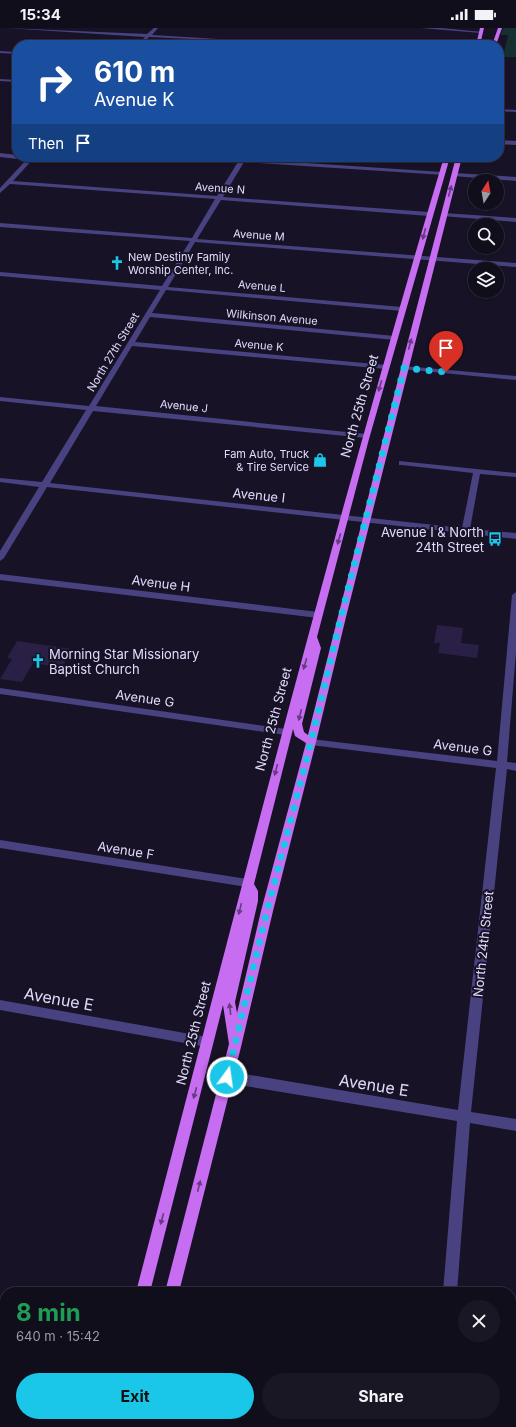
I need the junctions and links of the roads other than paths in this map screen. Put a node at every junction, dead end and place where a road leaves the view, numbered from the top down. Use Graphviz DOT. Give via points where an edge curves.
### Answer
graph roads {
  1 [pos="7,28"];
  2 [pos="156,28"];
  3 [pos="422,28"];
  4 [pos="500,28"];
  5 [pos="483,31"];
  6 [pos="148,36"];
  7 [pos="144,40"];
  8 [pos="223,40"];
  9 [pos="495,40"];
  10 [pos="0,52"];
  11 [pos="12,53"];
  12 [pos="0,80"];
  13 [pos="12,81"];
  14 [pos="504,110"];
  15 [pos="516,111"];
  16 [pos="504,142"];
  17 [pos="516,143"];
  18 [pos="0,155"];
  19 [pos="12,156"];
  20 [pos="27,162"];
  21 [pos="241,162"];
  22 [pos="293,162"];
  23 [pos="446,162"];
  24 [pos="451,162"];
  25 [pos="458,162"];
  26 [pos="442,174"];
  27 [pos="455,175"];
  28 [pos="516,179"];
  29 [pos="8,182"];
  30 [pos="0,191"];
  31 [pos="219,198"];
  32 [pos="429,214"];
  33 [pos="444,215"];
  34 [pos="516,220"];
  35 [pos="0,225"];
  36 [pos="193,240"];
  37 [pos="417,257"];
  38 [pos="433,258"];
  39 [pos="516,265"];
  40 [pos="0,274"];
  41 [pos="164,288"];
  42 [pos="402,308"];
  43 [pos="148,315"];
  44 [pos="400,317"];
  45 [pos="395,338"];
  46 [pos="130,344"];
  47 [pos="399,363"];
  48 [pos="386,367"];
  49 [pos="516,378"];
  50 [pos="0,399"];
  51 [pos="91,408"];
  52 [pos="366,436"];
  53 [pos="402,463"];
  54 [pos="477,471"];
  55 [pos="516,475"];
  56 [pos="0,480"];
  57 [pos="45,484"];
  58 [pos="344,517"];
  59 [pos="366,519"];
  60 [pos="466,530"];
  61 [pos="516,536"];
  62 [pos="0,558"];
  63 [pos="0,577"];
  64 [pos="516,595"];
  65 [pos="318,615"];
  66 [pos="312,637"];
  67 [pos="0,691"];
  68 [pos="286,732"];
  69 [pos="311,742"];
  70 [pos="502,765"];
  71 [pos="516,767"];
  72 [pos="0,844"];
  73 [pos="247,883"];
  74 [pos="0,1006"];
  75 [pos="207,1042"];
  76 [pos="235,1047"];
  77 [pos="227,1077"];
  78 [pos="464,1117"];
  79 [pos="516,1125"];
  80 [pos="144,1287"];
  81 [pos="173,1287"];
  82 [pos="450,1287"];
  1 -- 6 [label="street"];
  2 -- 6 [label="street"];
  3 -- 5 [label="street"];
  4 -- 9 [label="main road"];
  6 -- 7 [label="street"];
  6 -- 8 [label="street"];
  10 -- 11 [label="street"];
  12 -- 13 [label="street"];
  14 -- 15 [label="street"];
  16 -- 17 [label="street"];
  18 -- 19 [label="street"];
  20 -- 29 [label="street"];
  21 -- 31 [label="street, North 27th Street"];
  22 -- 26 [label="street"];
  23 -- 26 [label="main road, North 25th Street"];
  24 -- 27 [label="main road" via="449,170"];
  25 -- 27 [label="main road"];
  26 -- 32 [label="main road, North 25th Street"];
  27 -- 28 [label="street"];
  33 -- 27 [label="main road, one-way"];
  29 -- 30 [label="street"];
  29 -- 31 [label="street, Avenue N"];
  31 -- 32 [label="street, Avenue N"];
  31 -- 36 [label="street, North 27th Street"];
  32 -- 37 [label="main road, North 25th Street, one-way"];
  33 -- 34 [label="street"];
  33 -- 38 [label="main road"];
  35 -- 36 [label="street, Avenue M"];
  36 -- 37 [label="street, Avenue M"];
  36 -- 41 [label="street, North 27th Street"];
  37 -- 38 [label="street, Avenue M"];
  37 -- 42 [label="main road, North 25th Street"];
  38 -- 39 [label="street, Avenue M"];
  47 -- 38 [label="main road, one-way"];
  40 -- 41 [label="street, Avenue L"];
  41 -- 42 [label="street, Avenue L"];
  41 -- 43 [label="street, North 27th Street"];
  42 -- 44 [label="main road, North 25th Street"];
  43 -- 45 [label="street, Wilkinson Avenue"];
  43 -- 46 [label="street, North 27th Street"];
  44 -- 45 [label="main road, North 25th Street"];
  44 -- 47 [label="main road" via="406,323"];
  45 -- 48 [label="main road, North 25th Street"];
  46 -- 48 [label="street, Avenue K"];
  46 -- 51 [label="street, North 27th Street"];
  47 -- 49 [label="street"];
  47 -- 59 [label="main road"];
  48 -- 52 [label="main road, North 25th Street, one-way"];
  50 -- 51 [label="street, Avenue J"];
  51 -- 52 [label="street, Avenue J"];
  51 -- 57 [label="street, North 27th Street"];
  52 -- 58 [label="main road, North 25th Street"];
  53 -- 54 [label="street"];
  54 -- 55 [label="street"];
  54 -- 60 [label="street"];
  56 -- 57 [label="street, Avenue I"];
  57 -- 58 [label="street, Avenue I"];
  57 -- 62 [label="street, North 27th Street"];
  58 -- 59 [label="street, Avenue I"];
  58 -- 65 [label="main road, North 25th Street, one-way"];
  59 -- 60 [label="street, Avenue I"];
  59 -- 69 [label="main road"];
  60 -- 61 [label="street, Avenue I"];
  63 -- 65 [label="street, Avenue H"];
  64 -- 70 [label="street, North 24th Street"];
  65 -- 66 [label="main road, North 25th Street"];
  66 -- 68 [label="main road, North 25th Street, one-way"];
  66 -- 69 [label="main road, one-way" via="316,648 297,724 299,734"];
  67 -- 68 [label="street, Avenue G"];
  68 -- 73 [label="main road, North 25th Street, one-way"];
  69 -- 70 [label="street, Avenue G"];
  69 -- 76 [label="main road"];
  70 -- 71 [label="street, Avenue G"];
  70 -- 78 [label="street, North 24th Street"];
  72 -- 73 [label="street, Avenue F"];
  73 -- 75 [label="main road, North 25th Street, one-way"];
  76 -- 73 [label="main road, one-way" via="229,1002 252,901 252,891"];
  74 -- 75 [label="street, Avenue E"];
  75 -- 80 [label="main road, North 25th Street, one-way"];
  76 -- 77 [label="main road"];
  77 -- 78 [label="street, Avenue E"];
  81 -- 77 [label="main road, one-way"];
  78 -- 79 [label="street, Avenue E"];
  78 -- 82 [label="street, North 24th Street"];
}
